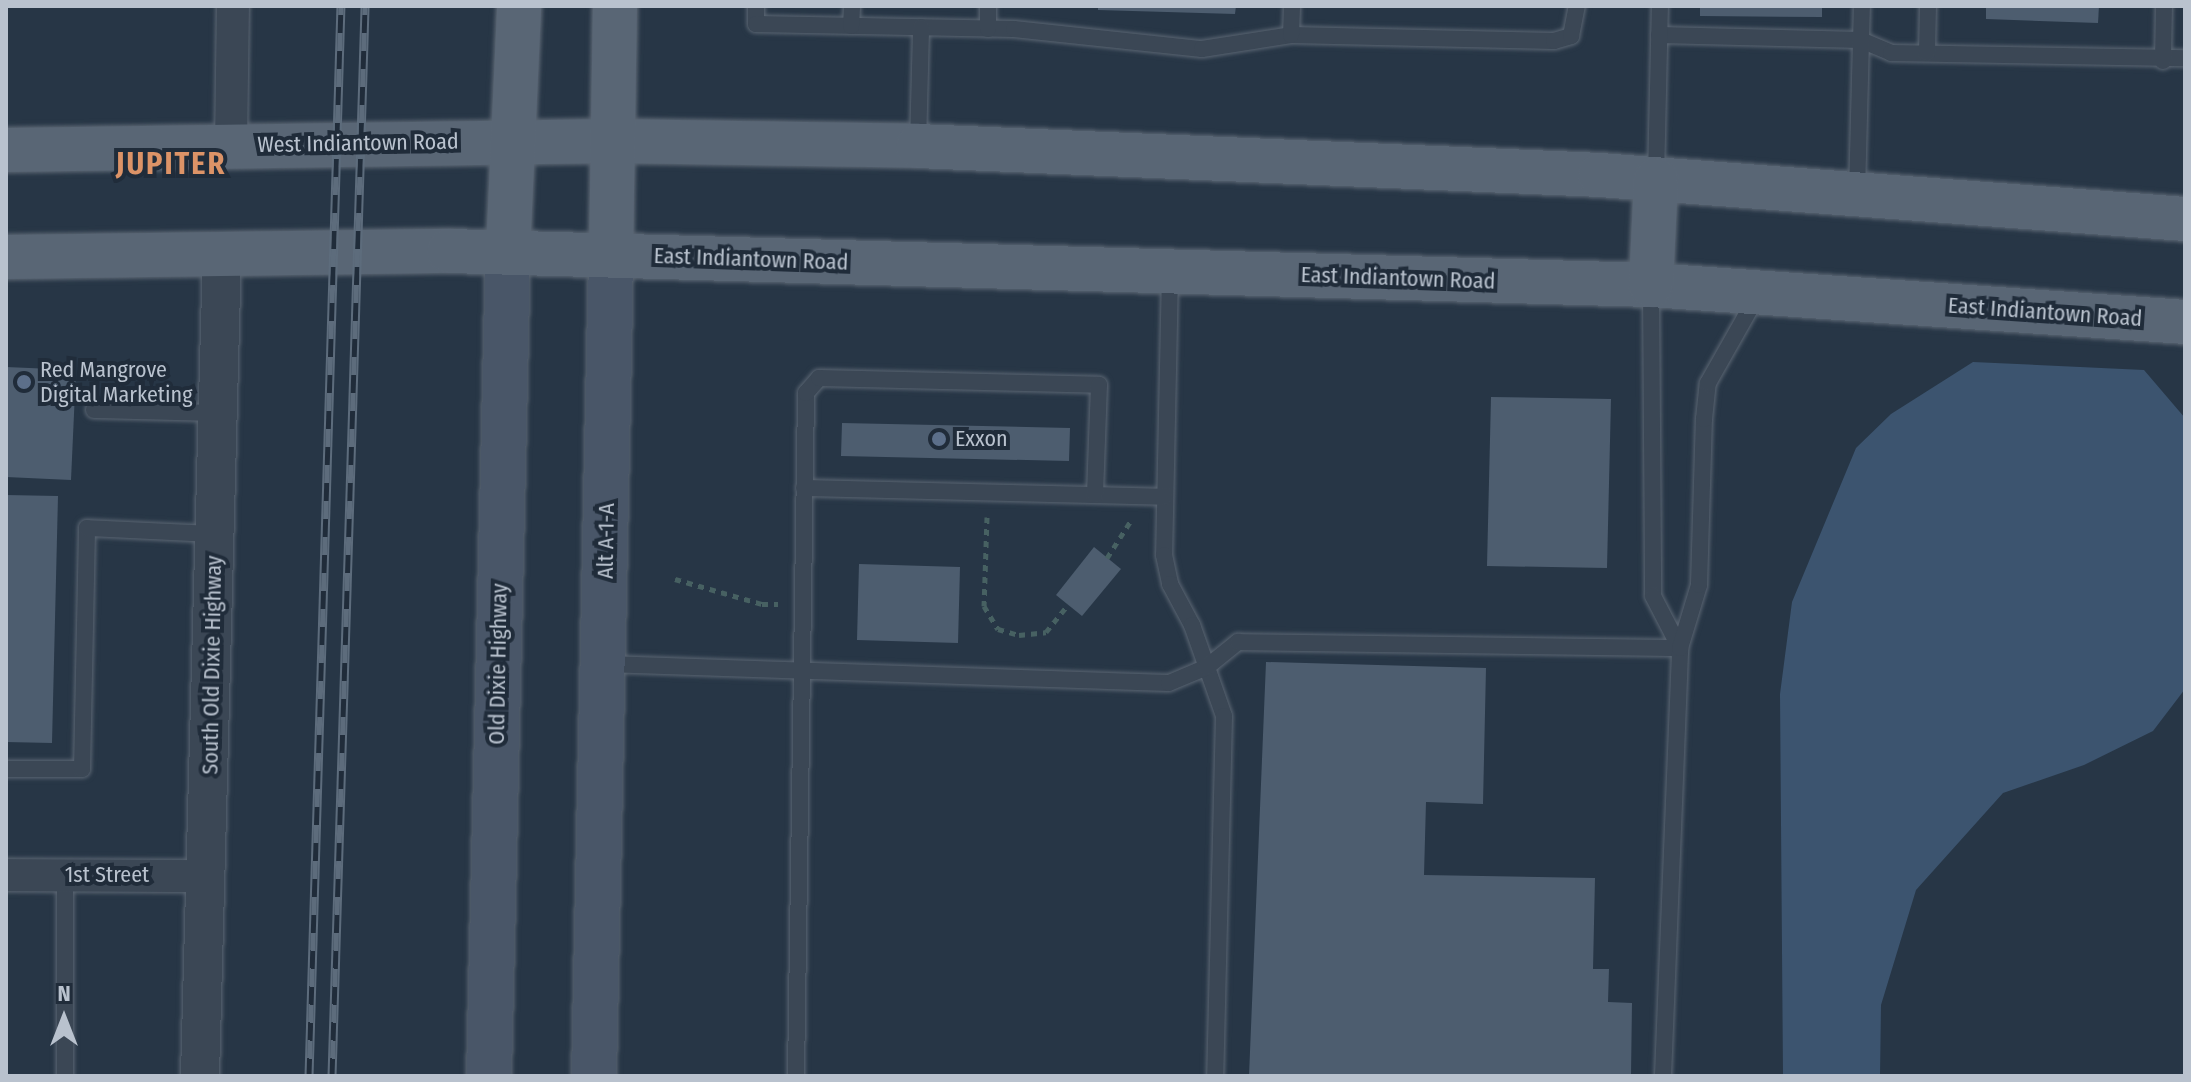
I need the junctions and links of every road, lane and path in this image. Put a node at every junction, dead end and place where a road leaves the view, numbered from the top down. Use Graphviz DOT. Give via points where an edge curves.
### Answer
graph roads {
  1 [pos="233,6"];
  2 [pos="519,6"];
  3 [pos="615,6"];
  4 [pos="756,6"];
  5 [pos="852,6"];
  6 [pos="988,6"];
  7 [pos="1292,6"];
  8 [pos="1577,6"];
  9 [pos="1660,6"];
  10 [pos="1862,6"];
  11 [pos="1928,6"];
  12 [pos="2164,6"];
  13 [pos="851,26"];
  14 [pos="921,27"];
  15 [pos="988,29"];
  16 [pos="1291,35"];
  17 [pos="1659,35"];
  18 [pos="1861,40"];
  19 [pos="1927,53"];
  20 [pos="2185,58"];
  21 [pos="2163,61"];
  22 [pos="613,141"];
  23 [pos="512,142"];
  24 [pos="231,145"];
  25 [pos="918,146"];
  26 [pos="6,150"];
  27 [pos="1656,180"];
  28 [pos="1857,195"];
  29 [pos="2185,219"];
  30 [pos="508,252"];
  31 [pos="222,254"];
  32 [pos="611,255"];
  33 [pos="6,257"];
  34 [pos="1170,271"];
  35 [pos="1651,285"];
  36 [pos="1759,293"];
  37 [pos="2185,322"];
  38 [pos="94,410"];
  39 [pos="218,413"];
  40 [pos="804,488"];
  41 [pos="988,492"];
  42 [pos="1095,495"];
  43 [pos="1146,497"];
  44 [pos="1165,497"];
  45 [pos="215,534"];
  46 [pos="1107,558"];
  47 [pos="675,579"];
  48 [pos="803,603"];
  49 [pos="1069,604"];
  50 [pos="1680,648"];
  51 [pos="604,664"];
  52 [pos="1207,667"];
  53 [pos="801,671"];
  54 [pos="6,769"];
  55 [pos="6,875"];
  56 [pos="65,875"];
  57 [pos="207,876"];
  58 [pos="65,1076"];
  59 [pos="200,1076"];
  60 [pos="489,1076"];
  61 [pos="594,1076"];
  62 [pos="796,1076"];
  63 [pos="1215,1076"];
  64 [pos="1663,1076"];
  1 -- 24 [label="street"];
  2 -- 23 [label="main road"];
  3 -- 22 [label="main road, Alt A-1-A"];
  4 -- 13 [label="lane" via="756,24"];
  5 -- 13 [label="lane"];
  6 -- 15 [label="lane"];
  7 -- 16 [label="lane"];
  8 -- 16 [label="lane" via="1571,36 1554,41"];
  9 -- 17 [label="lane"];
  10 -- 18 [label="lane"];
  11 -- 19 [label="lane"];
  12 -- 21 [label="lane"];
  13 -- 14 [label="lane"];
  14 -- 15 [label="lane"];
  14 -- 25 [label="lane"];
  15 -- 16 [label="lane" via="1202,49"];
  17 -- 18 [label="lane"];
  17 -- 27 [label="lane"];
  18 -- 19 [label="lane" via="1891,53"];
  18 -- 28 [label="lane"];
  19 -- 21 [label="lane"];
  20 -- 21 [label="lane"];
  22 -- 23 [label="main road, West Indiantown Road"];
  22 -- 25 [label="main road"];
  22 -- 32 [label="main road, Alt A-1-A"];
  23 -- 24 [label="main road, West Indiantown Road"];
  23 -- 30 [label="main road"];
  24 -- 26 [label="main road, West Indiantown Road"];
  25 -- 27 [label="main road"];
  27 -- 28 [label="main road"];
  27 -- 35 [label="main road"];
  28 -- 29 [label="main road"];
  30 -- 31 [label="main road"];
  30 -- 32 [label="main road"];
  30 -- 60 [label="main road, Old Dixie Highway"];
  31 -- 33 [label="main road"];
  31 -- 39 [label="street, South Old Dixie Highway"];
  32 -- 34 [label="main road, East Indiantown Road"];
  32 -- 51 [label="main road, Alt A-1-A"];
  34 -- 35 [label="main road, East Indiantown Road"];
  34 -- 44 [label="lane"];
  35 -- 36 [label="main road, East Indiantown Road"];
  35 -- 50 [label="lane" via="1653,596"];
  36 -- 37 [label="main road, East Indiantown Road"];
  36 -- 50 [label="lane" via="1708,383 1699,585"];
  38 -- 39 [label="lane"];
  39 -- 45 [label="street, South Old Dixie Highway"];
  40 -- 41 [label="lane"];
  40 -- 42 [label="lane" via="806,393 819,378 1037,383 1099,385"];
  40 -- 48 [label="lane"];
  41 -- 42 [label="lane"];
  41 -- 49 [label="path" via="984,606 998,629 1019,635 1046,632"];
  42 -- 43 [label="lane"];
  43 -- 44 [label="lane"];
  43 -- 46 [label="path"];
  44 -- 52 [label="lane" via="1170,584"];
  45 -- 54 [label="lane" via="87,528 82,769"];
  45 -- 57 [label="street, South Old Dixie Highway"];
  47 -- 48 [label="path" via="762,604"];
  48 -- 53 [label="lane"];
  50 -- 52 [label="lane" via="1238,642"];
  50 -- 64 [label="lane"];
  51 -- 53 [label="lane"];
  51 -- 61 [label="main road, Alt A-1-A"];
  52 -- 53 [label="lane" via="1169,683"];
  52 -- 63 [label="lane" via="1224,716"];
  53 -- 62 [label="lane"];
  55 -- 56 [label="street, 1st Street"];
  56 -- 57 [label="street, 1st Street"];
  56 -- 58 [label="lane"];
  57 -- 59 [label="street, South Old Dixie Highway"];
}
